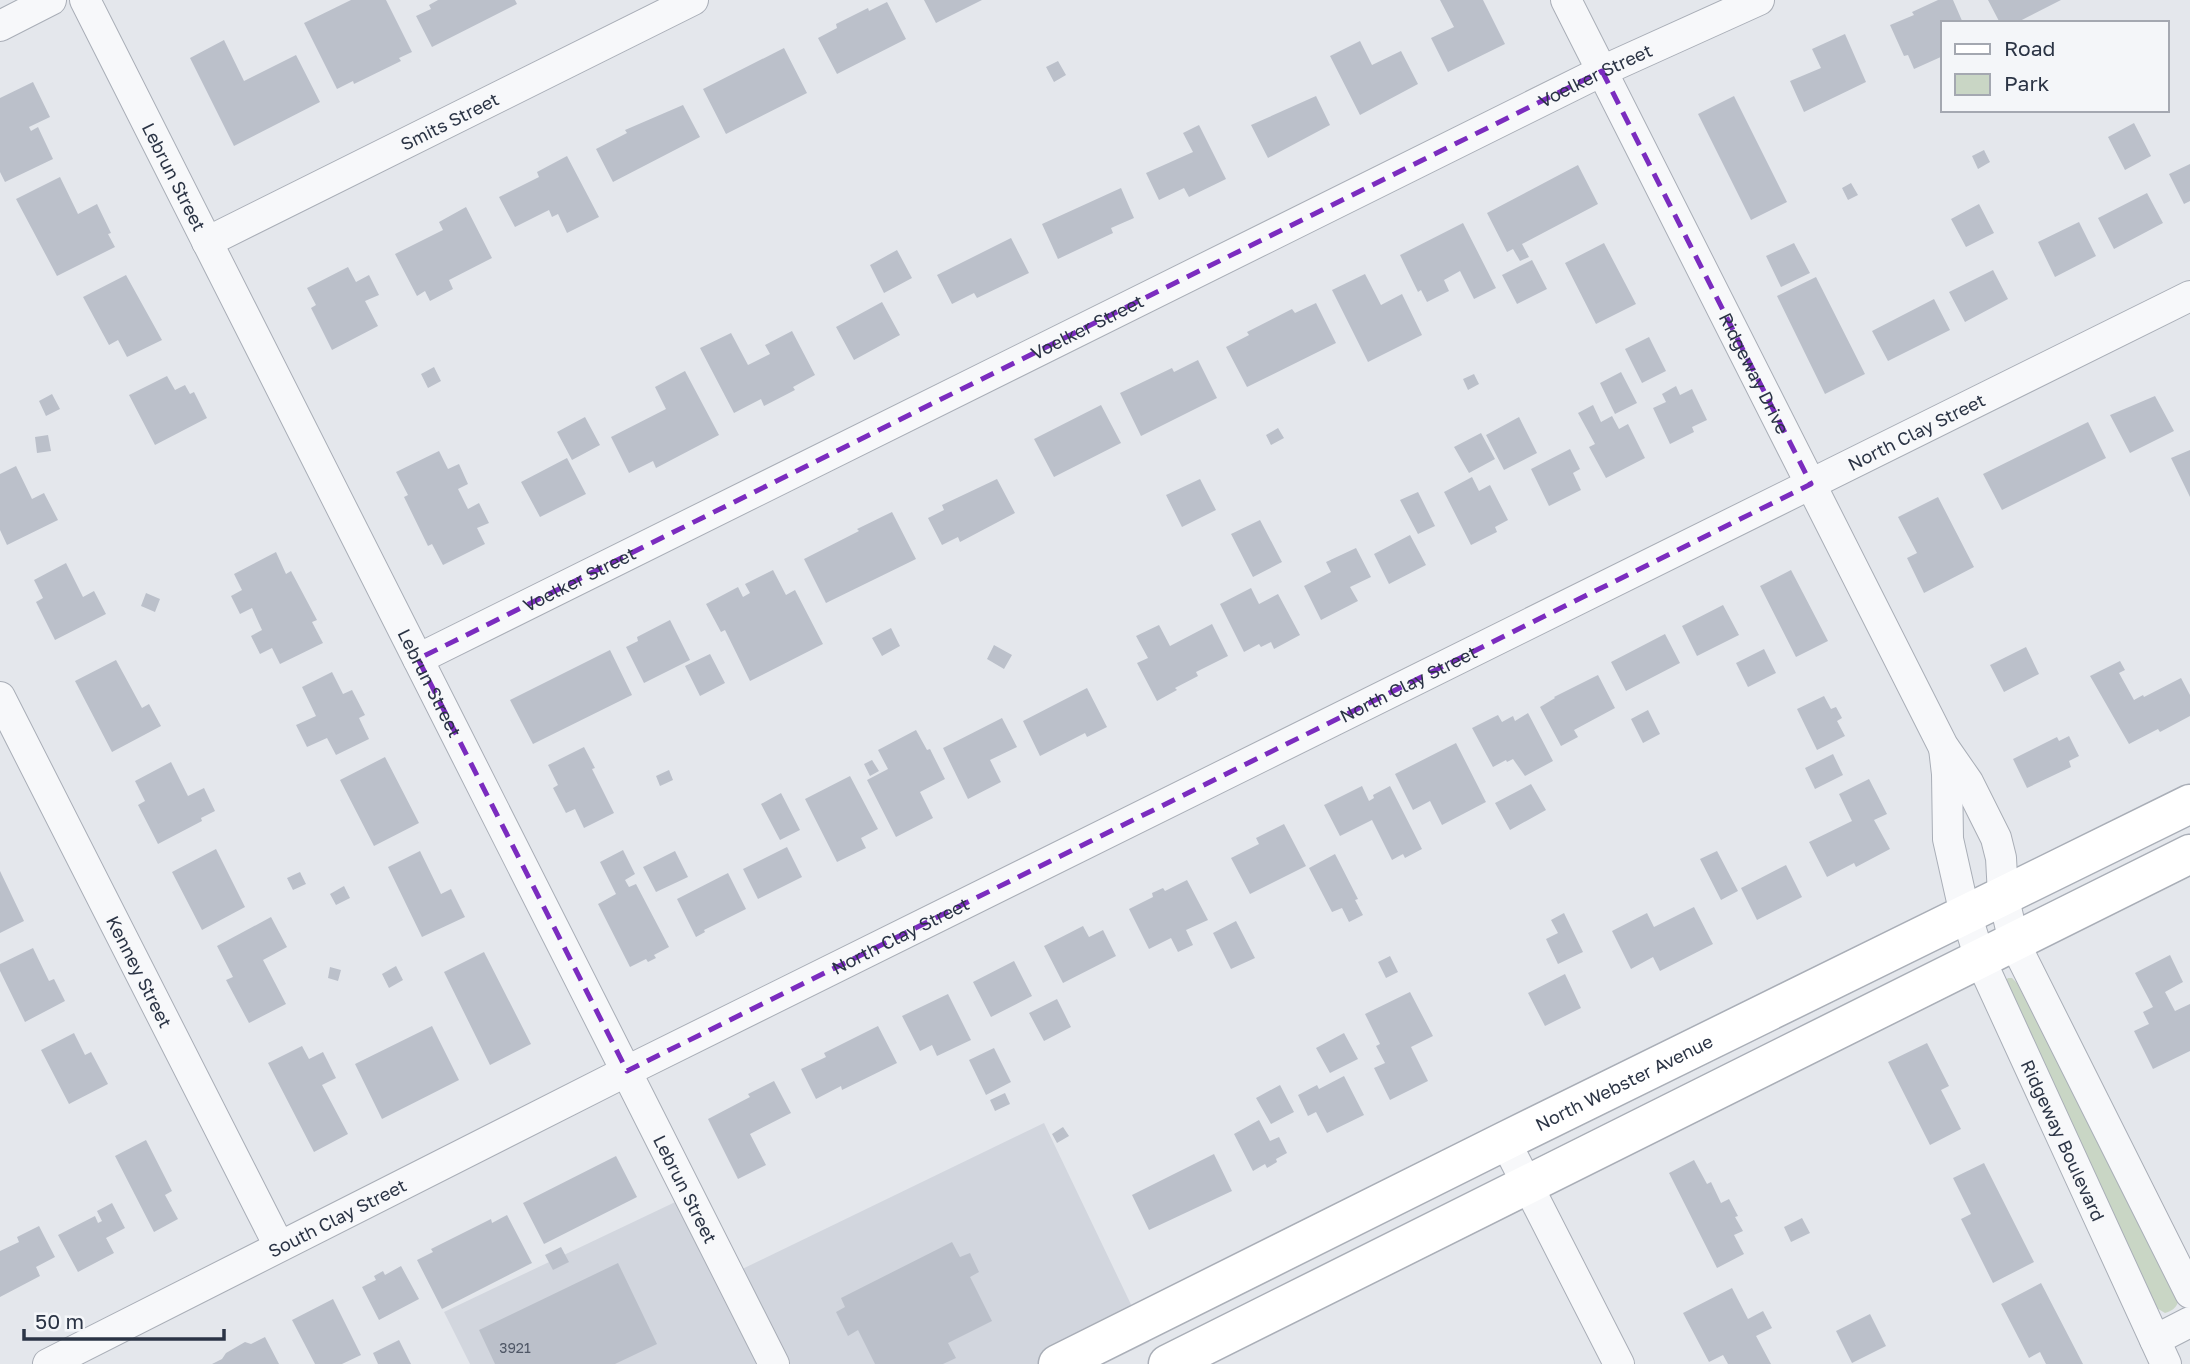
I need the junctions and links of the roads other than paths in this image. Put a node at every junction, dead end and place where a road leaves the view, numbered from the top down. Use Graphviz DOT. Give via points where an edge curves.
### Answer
graph roads {
  1 [pos="51,0"];
  2 [pos="85,0"];
  3 [pos="692,0"];
  4 [pos="1566,0"];
  5 [pos="1759,0"];
  6 [pos="0,26"];
  7 [pos="1602,71"];
  8 [pos="207,242"];
  9 [pos="2190,296"];
  10 [pos="1811,484"];
  11 [pos="418,659"];
  12 [pos="0,697"];
  13 [pos="1943,746"];
  14 [pos="2190,804"];
  15 [pos="2190,854"];
  16 [pos="2003,895"];
  17 [pos="1966,914"];
  18 [pos="2014,942"];
  19 [pos="1980,959"];
  20 [pos="627,1071"];
  21 [pos="1505,1141"];
  22 [pos="1527,1185"];
  23 [pos="279,1247"];
  24 [pos="2190,1293"];
  25 [pos="2190,1322"];
  26 [pos="2161,1352"];
  27 [pos="67,1360"];
  28 [pos="774,1364"];
  29 [pos="1058,1364"];
  30 [pos="1168,1364"];
  31 [pos="1619,1364"];
  1 -- 6 [label="street"];
  2 -- 8 [label="street, Lebrun Street"];
  3 -- 8 [label="street, Smits Street"];
  4 -- 7 [label="street, Ridgeway Drive"];
  5 -- 7 [label="street, Voelker Street"];
  7 -- 10 [label="street, Ridgeway Drive"];
  7 -- 11 [label="street, Voelker Street"];
  8 -- 11 [label="street, Lebrun Street"];
  9 -- 10 [label="street, North Clay Street"];
  10 -- 13 [label="street, Ridgeway Drive"];
  10 -- 20 [label="street, North Clay Street"];
  11 -- 20 [label="street, Lebrun Street"];
  12 -- 23 [label="street, Kenney Street"];
  13 -- 16 [label="street, Ridgeway Drive" via="1968,782 1996,838"];
  13 -- 17 [label="street, Ridgeway Drive" via="1948,839"];
  14 -- 16 [label="main road, North Webster Avenue"];
  15 -- 18 [label="main road"];
  16 -- 17 [label="main road, North Webster Avenue"];
  16 -- 18 [label="street"];
  17 -- 19 [label="street, Ridgeway Boulevard"];
  17 -- 21 [label="main road, North Webster Avenue"];
  18 -- 19 [label="main road"];
  18 -- 24 [label="street"];
  19 -- 22 [label="main road"];
  19 -- 26 [label="street, Ridgeway Boulevard"];
  20 -- 23 [label="street, South Clay Street"];
  20 -- 28 [label="street, Lebrun Street"];
  21 -- 22 [label="street"];
  21 -- 29 [label="main road, North Webster Avenue"];
  22 -- 30 [label="main road"];
  22 -- 31 [label="street"];
  23 -- 27 [label="street, South Clay Street"];
  25 -- 26 [label="street"];
}
